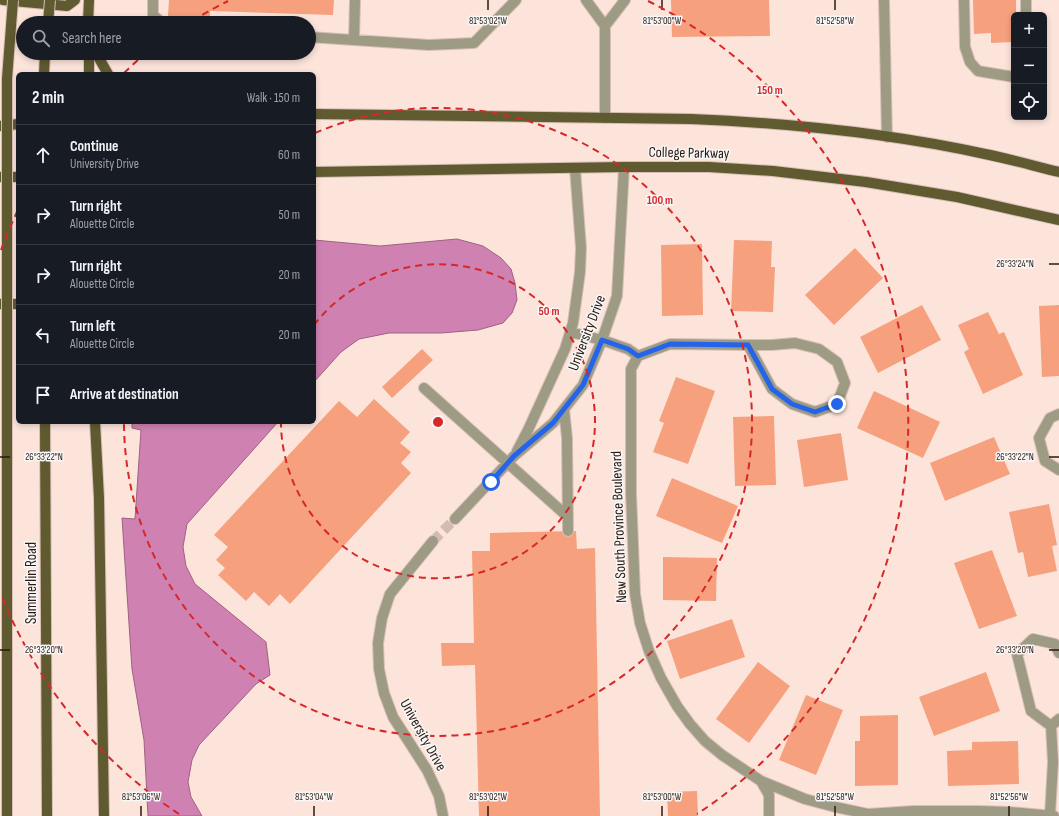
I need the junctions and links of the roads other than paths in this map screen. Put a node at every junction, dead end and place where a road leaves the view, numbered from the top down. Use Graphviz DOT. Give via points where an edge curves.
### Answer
graph roads {
  1 [pos="3,0"];
  2 [pos="13,0"];
  3 [pos="50,0"];
  4 [pos="75,0"];
  5 [pos="89,0"];
  6 [pos="154,0"];
  7 [pos="355,0"];
  8 [pos="516,0"];
  9 [pos="586,0"];
  10 [pos="624,0"];
  11 [pos="884,0"];
  12 [pos="964,0"];
  13 [pos="1026,0"];
  14 [pos="1026,12"];
  15 [pos="49,16"];
  16 [pos="88,16"];
  17 [pos="154,16"];
  18 [pos="605,26"];
  19 [pos="316,37"];
  20 [pos="354,40"];
  21 [pos="45,60"];
  22 [pos="89,60"];
  23 [pos="100,60"];
  24 [pos="44,72"];
  25 [pos="89,72"];
  26 [pos="107,72"];
  27 [pos="1011,76"];
  28 [pos="316,114"];
  29 [pos="604,118"];
  30 [pos="16,124"];
  31 [pos="0,126"];
  32 [pos="887,137"];
  33 [pos="624,167"];
  34 [pos="575,168"];
  35 [pos="316,172"];
  36 [pos="1059,172"];
  37 [pos="0,177"];
  38 [pos="16,177"];
  39 [pos="1059,220"];
  40 [pos="0,304"];
  41 [pos="16,304"];
  42 [pos="570,332"];
  43 [pos="602,340"];
  44 [pos="748,345"];
  45 [pos="638,356"];
  46 [pos="424,388"];
  47 [pos="564,409"];
  48 [pos="1059,414"];
  49 [pos="45,424"];
  50 [pos="95,424"];
  51 [pos="511,459"];
  52 [pos="1059,470"];
  53 [pos="568,516"];
  54 [pos="455,519"];
  55 [pos="568,531"];
  56 [pos="433,541"];
  57 [pos="1059,653"];
  58 [pos="1059,719"];
  59 [pos="1051,726"];
  60 [pos="761,781"];
  61 [pos="979,813"];
  62 [pos="864,815"];
  63 [pos="7,816"];
  64 [pos="46,816"];
  65 [pos="104,816"];
  66 [pos="443,816"];
  67 [pos="768,816"];
  68 [pos="1052,816"];
  1 -- 4 [label="main road" via="67,6"];
  2 -- 63 [label="main road, Summerlin Road, bridge" via="7,79"];
  3 -- 15 [label="main road, bridge"];
  5 -- 16 [label="main road"];
  6 -- 17 [label="street"];
  7 -- 20 [label="street"];
  8 -- 20 [label="street" via="474,43 429,45"];
  9 -- 18 [label="street"];
  10 -- 18 [label="street"];
  11 -- 32 [label="street"];
  12 -- 27 [label="street" via="965,47 970,62 978,71"];
  13 -- 14 [label="street"];
  18 -- 29 [label="street"];
  19 -- 20 [label="street"];
  21 -- 24 [label="main road"];
  22 -- 25 [label="main road"];
  23 -- 26 [label="main road"];
  28 -- 29 [label="main road"];
  29 -- 32 [label="main road" via="753,122"];
  30 -- 31 [label="main road"];
  32 -- 36 [label="main road" via="985,154"];
  33 -- 34 [label="main road, College Parkway"];
  33 -- 39 [label="main road, College Parkway" via="725,168 866,182 957,197"];
  33 -- 43 [label="street, University Drive" via="617,296"];
  34 -- 35 [label="main road, College Parkway"];
  34 -- 42 [label="street, University Drive" via="581,254 578,296"];
  37 -- 38 [label="main road"];
  40 -- 41 [label="main road"];
  42 -- 43 [label="street"];
  42 -- 51 [label="street, University Drive" via="562,356 528,430"];
  43 -- 45 [label="street" via="628,349"];
  43 -- 47 [label="street, University Drive" via="583,385"];
  44 -- 44 [label="street" via="795,343 819,349 837,362 845,384 837,404 815,412 792,404 772,389"];
  44 -- 45 [label="street" via="670,344"];
  45 -- 60 [label="street, New South Province Boulevard" via="631,369 631,485 635,594 640,623 661,678 690,724 722,755"];
  46 -- 51 [label="street"];
  47 -- 51 [label="street, University Drive" via="553,423"];
  47 -- 53 [label="street"];
  48 -- 52 [label="street" via="1050,418 1039,438 1045,461"];
  49 -- 64 [label="main road, Summerlin Road"];
  50 -- 65 [label="main road" via="99,506"];
  51 -- 53 [label="street"];
  51 -- 54 [label="street, University Drive"];
  53 -- 55 [label="street"];
  56 -- 66 [label="street, University Drive" via="390,594 378,643 379,669 393,717 427,770 439,796"];
  57 -- 59 [label="street" via="1055,644 1033,640 1017,654 1031,711"];
  58 -- 59 [label="street"];
  59 -- 68 [label="street"];
  60 -- 62 [label="street, New South Province Boulevard" via="805,799"];
  60 -- 67 [label="street" via="769,795"];
  61 -- 62 [label="street, New South Province Boulevard" via="914,811"];
  61 -- 68 [label="street, New South Province Boulevard"];
}
